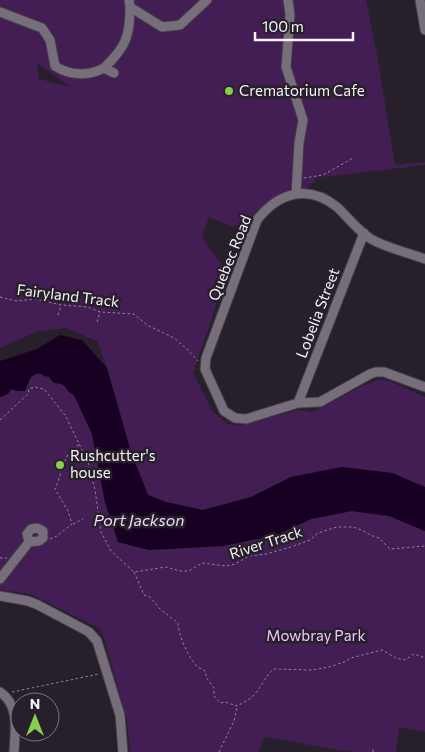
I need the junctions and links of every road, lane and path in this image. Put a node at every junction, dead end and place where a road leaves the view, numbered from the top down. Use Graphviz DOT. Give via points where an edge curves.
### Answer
graph roads {
  1 [pos="207,0"];
  2 [pos="288,0"];
  3 [pos="420,0"];
  4 [pos="129,3"];
  5 [pos="0,12"];
  6 [pos="425,30"];
  7 [pos="104,68"];
  8 [pos="114,73"];
  9 [pos="352,158"];
  10 [pos="296,179"];
  11 [pos="296,194"];
  12 [pos="364,233"];
  13 [pos="425,259"];
  14 [pos="0,297"];
  15 [pos="61,305"];
  16 [pos="100,312"];
  17 [pos="58,315"];
  18 [pos="97,322"];
  19 [pos="205,369"];
  20 [pos="425,387"];
  21 [pos="298,403"];
  22 [pos="0,420"];
  23 [pos="80,445"];
  24 [pos="83,519"];
  25 [pos="72,524"];
  26 [pos="43,538"];
  27 [pos="30,542"];
  28 [pos="425,546"];
  29 [pos="134,572"];
  30 [pos="0,579"];
  31 [pos="0,596"];
  32 [pos="425,658"];
  33 [pos="107,672"];
  34 [pos="2,694"];
  35 [pos="237,706"];
  36 [pos="373,749"];
  37 [pos="14,752"];
  38 [pos="122,752"];
  39 [pos="219,752"];
  40 [pos="373,752"];
  1 -- 4 [label="street" via="180,25 162,26"];
  2 -- 10 [label="street" via="286,67 303,120"];
  3 -- 6 [label="street"];
  4 -- 7 [label="street" via="130,30 124,45"];
  5 -- 7 [label="street" via="42,28 50,40 55,66 62,71 88,74"];
  7 -- 8 [label="street"];
  9 -- 10 [label="path" via="323,175"];
  10 -- 11 [label="street"];
  11 -- 12 [label="street" via="321,197"];
  11 -- 19 [label="street, Quebec Road" via="279,199 257,220 206,358"];
  12 -- 13 [label="street" via="371,239"];
  12 -- 21 [label="street, Lobelia Street"];
  14 -- 15 [label="path, Fairyland Track" via="16,301 35,299"];
  15 -- 16 [label="path, Fairyland Track" via="88,306"];
  15 -- 17 [label="path"];
  16 -- 18 [label="path"];
  16 -- 19 [label="path, Fairyland Track" via="134,314 147,325 174,338"];
  19 -- 21 [label="street" via="224,411 235,418 246,419"];
  20 -- 21 [label="street" via="376,372 320,402"];
  22 -- 23 [label="path" via="28,394 29,389 44,389 65,415"];
  23 -- 25 [label="path" via="73,448 64,461 55,489"];
  23 -- 29 [label="path" via="95,490 101,532 117,558"];
  24 -- 25 [label="path"];
  25 -- 26 [label="path" via="57,536"];
  26 -- 27 [label="street"];
  26 -- 27 [label="street" via="44,531 33,528 27,534"];
  27 -- 30 [label="street"];
  28 -- 29 [label="path, River Track" via="390,549 379,538 353,527 337,526 318,533 310,540 266,554 248,556 235,564 202,563 189,571 166,567"];
  29 -- 35 [label="path" via="144,595 178,623 185,650 206,672 216,700"];
  31 -- 33 [label="street" via="28,601 89,632 97,641"];
  32 -- 35 [label="path" via="414,654 405,660 382,650 312,670 274,668 255,694"];
  33 -- 34 [label="path"];
  33 -- 38 [label="street" via="120,715"];
  34 -- 37 [label="street" via="12,702"];
  35 -- 39 [label="path" via="234,721"];
  36 -- 40 [label="path"];
}
